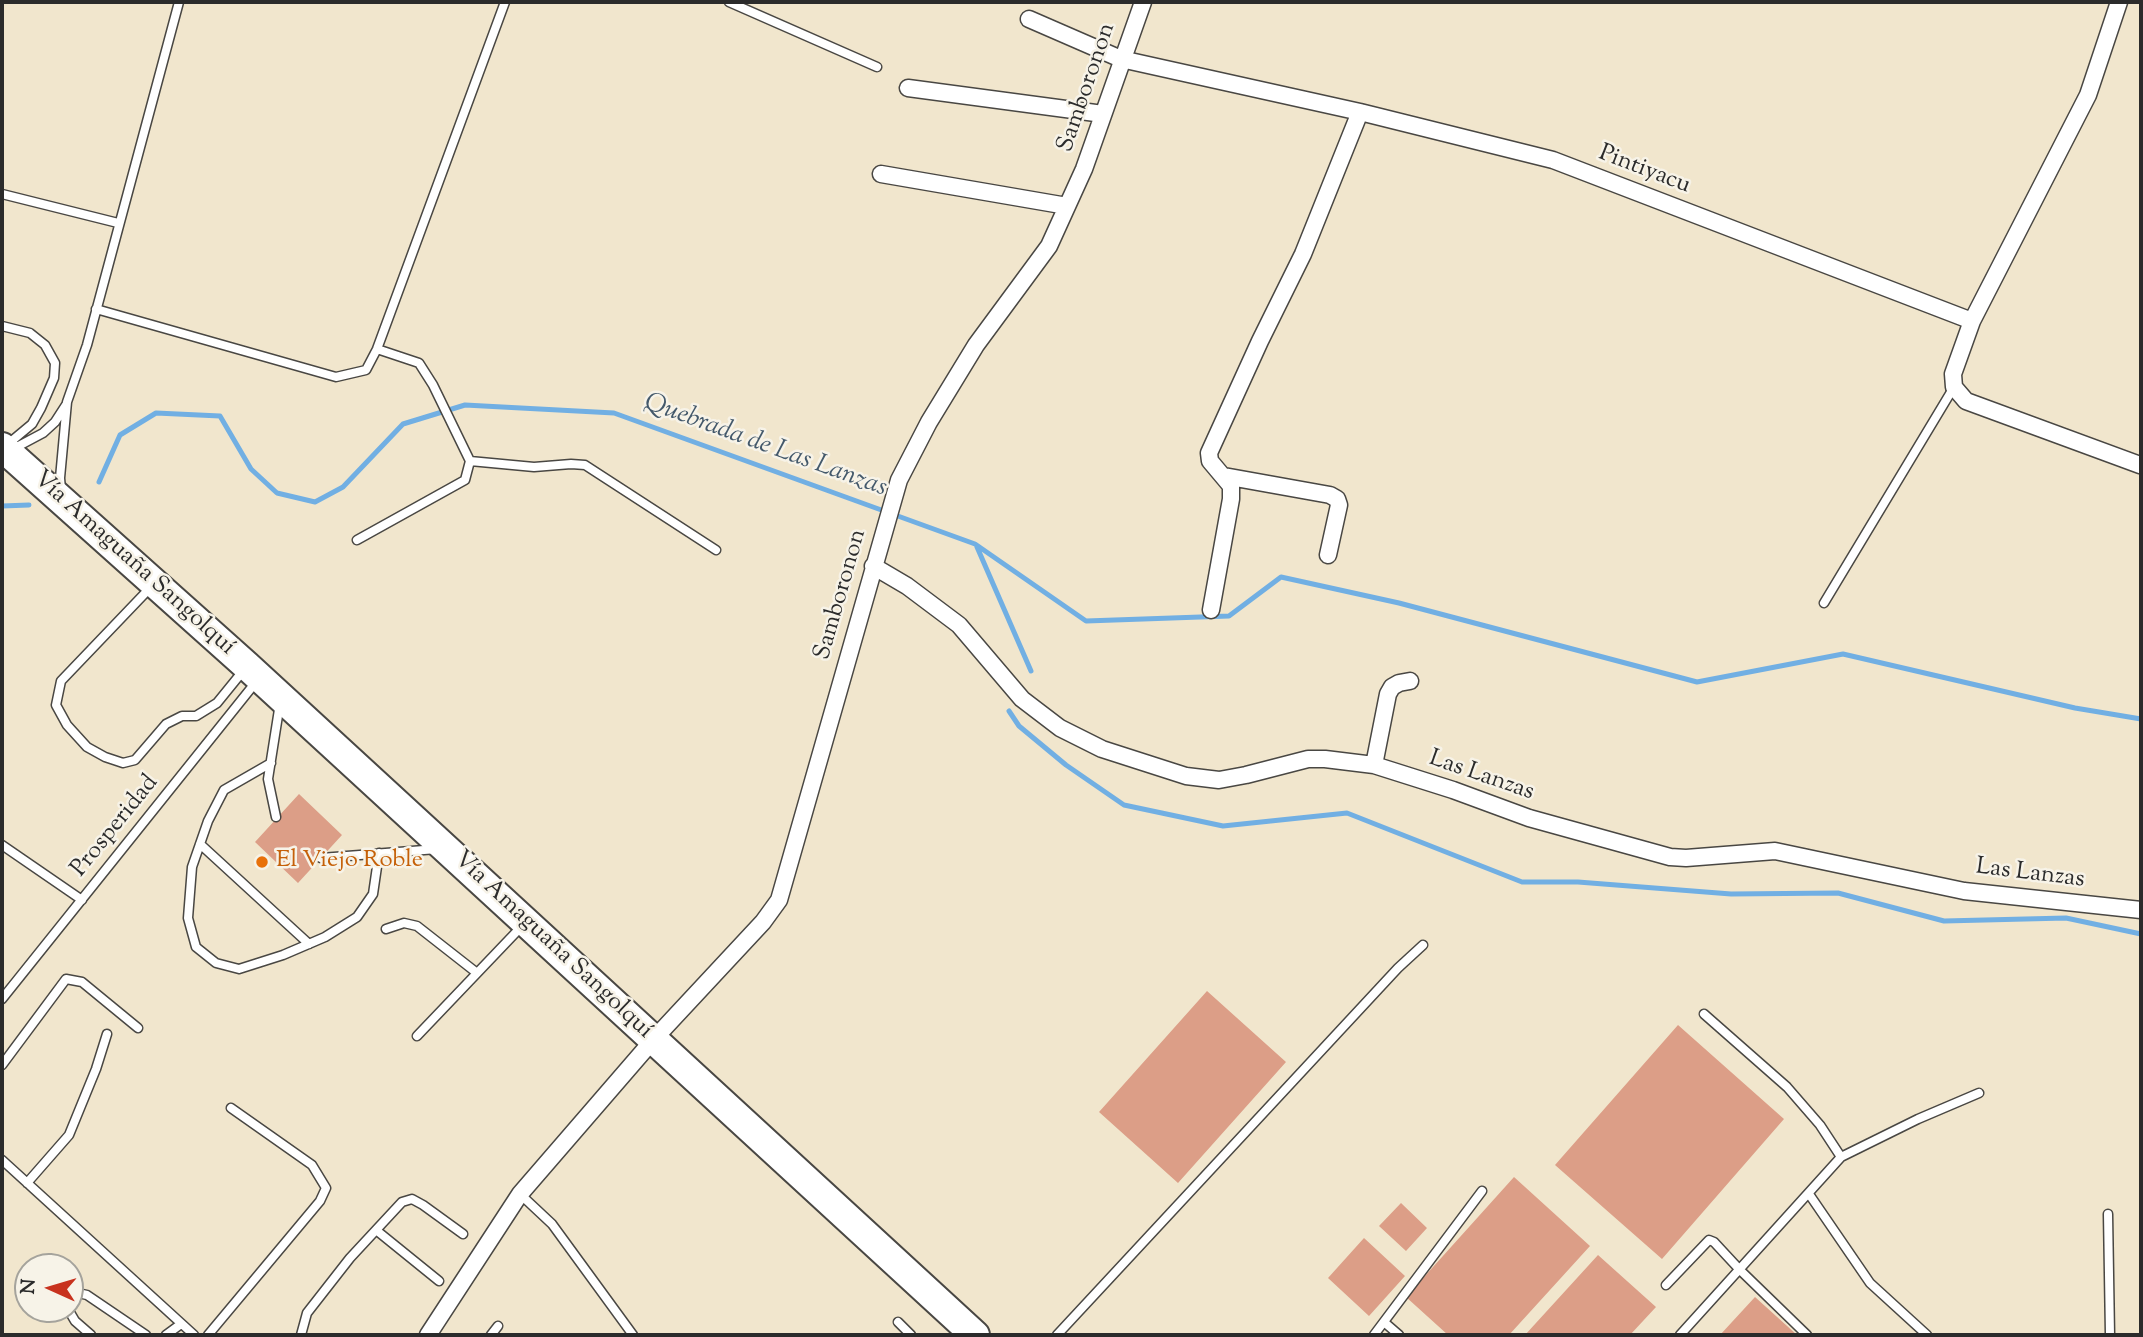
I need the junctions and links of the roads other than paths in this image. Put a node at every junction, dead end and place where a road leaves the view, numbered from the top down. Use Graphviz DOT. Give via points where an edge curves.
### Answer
graph roads {
  1 [pos="179,2"];
  2 [pos="505,2"];
  3 [pos="729,2"];
  4 [pos="1143,2"];
  5 [pos="2119,2"];
  6 [pos="1029,19"];
  7 [pos="1121,59"];
  8 [pos="877,67"];
  9 [pos="908,88"];
  10 [pos="1360,112"];
  11 [pos="1103,114"];
  12 [pos="881,174"];
  13 [pos="2,194"];
  14 [pos="1067,206"];
  15 [pos="118,223"];
  16 [pos="96,309"];
  17 [pos="1972,321"];
  18 [pos="2,326"];
  19 [pos="377,349"];
  20 [pos="1954,387"];
  21 [pos="67,402"];
  22 [pos="4,449"];
  23 [pos="470,461"];
  24 [pos="2140,466"];
  25 [pos="1224,476"];
  26 [pos="62,501"];
  27 [pos="357,540"];
  28 [pos="716,550"];
  29 [pos="1328,555"];
  30 [pos="875,558"];
  31 [pos="155,583"];
  32 [pos="1824,603"];
  33 [pos="1211,610"];
  34 [pos="263,680"];
  35 [pos="1410,681"];
  36 [pos="271,763"];
  37 [pos="1374,765"];
  38 [pos="276,817"];
  39 [pos="200,844"];
  40 [pos="2,845"];
  41 [pos="447,849"];
  42 [pos="379,853"];
  43 [pos="321,858"];
  44 [pos="82,900"];
  45 [pos="2141,910"];
  46 [pos="526,922"];
  47 [pos="386,929"];
  48 [pos="309,944"];
  49 [pos="1423,945"];
  50 [pos="477,973"];
  51 [pos="2,999"];
  52 [pos="1703,1014"];
  53 [pos="138,1028"];
  54 [pos="107,1034"];
  55 [pos="417,1036"];
  56 [pos="654,1039"];
  57 [pos="2,1065"];
  58 [pos="1979,1093"];
  59 [pos="231,1108"];
  60 [pos="1841,1157"];
  61 [pos="2,1160"];
  62 [pos="27,1183"];
  63 [pos="1482,1191"];
  64 [pos="520,1194"];
  65 [pos="1809,1194"];
  66 [pos="2108,1214"];
  67 [pos="376,1230"];
  68 [pos="463,1234"];
  69 [pos="1740,1270"];
  70 [pos="439,1281"];
  71 [pos="1666,1285"];
  72 [pos="84,1294"];
  73 [pos="898,1322"];
  74 [pos="1384,1322"];
  75 [pos="77,1323"];
  76 [pos="181,1324"];
  77 [pos="498,1326"];
  78 [pos="91,1335"];
  79 [pos="146,1335"];
  80 [pos="166,1335"];
  81 [pos="194,1335"];
  82 [pos="208,1335"];
  83 [pos="301,1335"];
  84 [pos="428,1335"];
  85 [pos="491,1335"];
  86 [pos="633,1335"];
  87 [pos="911,1335"];
  88 [pos="975,1335"];
  89 [pos="1057,1335"];
  90 [pos="1374,1335"];
  91 [pos="1399,1335"];
  92 [pos="1679,1335"];
  93 [pos="1807,1335"];
  94 [pos="1927,1335"];
  95 [pos="2110,1335"];
  1 -- 15 [label="lane"];
  2 -- 19 [label="lane"];
  3 -- 8 [label="lane"];
  4 -- 7 [label="street, Samboronon"];
  5 -- 17 [label="street" via="2088,95"];
  6 -- 7 [label="street, Pintiyacu"];
  7 -- 10 [label="street, Pintiyacu"];
  7 -- 11 [label="street, Samboronon"];
  9 -- 11 [label="street"];
  10 -- 17 [label="street, Pintiyacu" via="1553,160"];
  10 -- 25 [label="street" via="1303,254 1209,453 1210,461"];
  11 -- 14 [label="street, Samboronon"];
  12 -- 14 [label="street"];
  13 -- 15 [label="lane"];
  14 -- 30 [label="street, Samboronon" via="1049,246 976,345 929,422 899,480"];
  15 -- 16 [label="lane"];
  16 -- 19 [label="lane" via="336,377 366,370"];
  16 -- 21 [label="lane"];
  17 -- 20 [label="street"];
  18 -- 22 [label="lane" via="30,333 45,345 55,363 54,378 32,424"];
  19 -- 23 [label="lane" via="419,363"];
  20 -- 24 [label="street" via="1966,401"];
  20 -- 32 [label="lane"];
  21 -- 22 [label="lane" via="43,433"];
  21 -- 26 [label="lane"];
  22 -- 26 [label="highway, Vía Amaguaña Sangolquí"];
  23 -- 27 [label="lane" via="465,480"];
  23 -- 28 [label="lane" via="585,466"];
  25 -- 29 [label="street" via="1337,499"];
  25 -- 33 [label="street" via="1231,486 1231,499"];
  26 -- 31 [label="highway, Vía Amaguaña Sangolquí"];
  30 -- 37 [label="street, Las Lanzas" via="959,625 1022,699 1060,728 1102,749 1186,776 1219,780 1308,759"];
  30 -- 56 [label="street, Samboronon" via="779,900"];
  31 -- 34 [label="highway, Vía Amaguaña Sangolquí"];
  31 -- 34 [label="lane" via="61,681 56,705 87,747 123,763 135,760 166,724 182,716 196,716"];
  34 -- 36 [label="lane"];
  34 -- 41 [label="highway, Vía Amaguaña Sangolquí"];
  34 -- 44 [label="lane, Prosperidad"];
  35 -- 37 [label="street" via="1392,687 1388,694"];
  36 -- 38 [label="lane" via="268,779"];
  36 -- 39 [label="lane" via="224,789"];
  37 -- 45 [label="street, Las Lanzas" via="1529,818 1671,857 1775,851 1964,891"];
  39 -- 48 [label="lane"];
  39 -- 48 [label="lane" via="192,867 188,918 196,947 216,962 239,969"];
  40 -- 44 [label="lane"];
  41 -- 42 [label="lane"];
  41 -- 46 [label="highway, Vía Amaguaña Sangolquí"];
  42 -- 43 [label="lane"];
  42 -- 48 [label="lane" via="373,894 357,917"];
  44 -- 51 [label="lane, Prosperidad"];
  46 -- 50 [label="lane"];
  46 -- 56 [label="highway, Vía Amaguaña Sangolquí"];
  47 -- 50 [label="lane" via="404,923 417,926"];
  49 -- 89 [label="lane"];
  50 -- 55 [label="lane"];
  52 -- 60 [label="lane" via="1787,1087"];
  53 -- 57 [label="lane" via="82,982 66,979"];
  54 -- 62 [label="lane" via="69,1135"];
  56 -- 64 [label="street, Samboronon"];
  56 -- 88 [label="highway, Vía Amaguaña Sangolquí"];
  58 -- 60 [label="lane"];
  59 -- 82 [label="lane" via="312,1165 326,1188"];
  60 -- 65 [label="lane"];
  61 -- 62 [label="lane"];
  62 -- 76 [label="lane"];
  63 -- 74 [label="lane"];
  64 -- 84 [label="street, Samboronon"];
  64 -- 86 [label="lane" via="552,1224"];
  65 -- 69 [label="lane"];
  65 -- 94 [label="lane" via="1870,1283"];
  66 -- 95 [label="lane"];
  67 -- 68 [label="lane" via="402,1202 412,1199"];
  67 -- 70 [label="lane"];
  67 -- 83 [label="lane" via="307,1313"];
  69 -- 71 [label="lane" via="1709,1240"];
  69 -- 92 [label="lane"];
  69 -- 93 [label="lane"];
  72 -- 79 [label="lane"];
  73 -- 87 [label="lane"];
  74 -- 90 [label="lane"];
  74 -- 91 [label="lane"];
  75 -- 78 [label="lane"];
  76 -- 80 [label="lane"];
  76 -- 81 [label="lane"];
  77 -- 85 [label="lane"];
}
